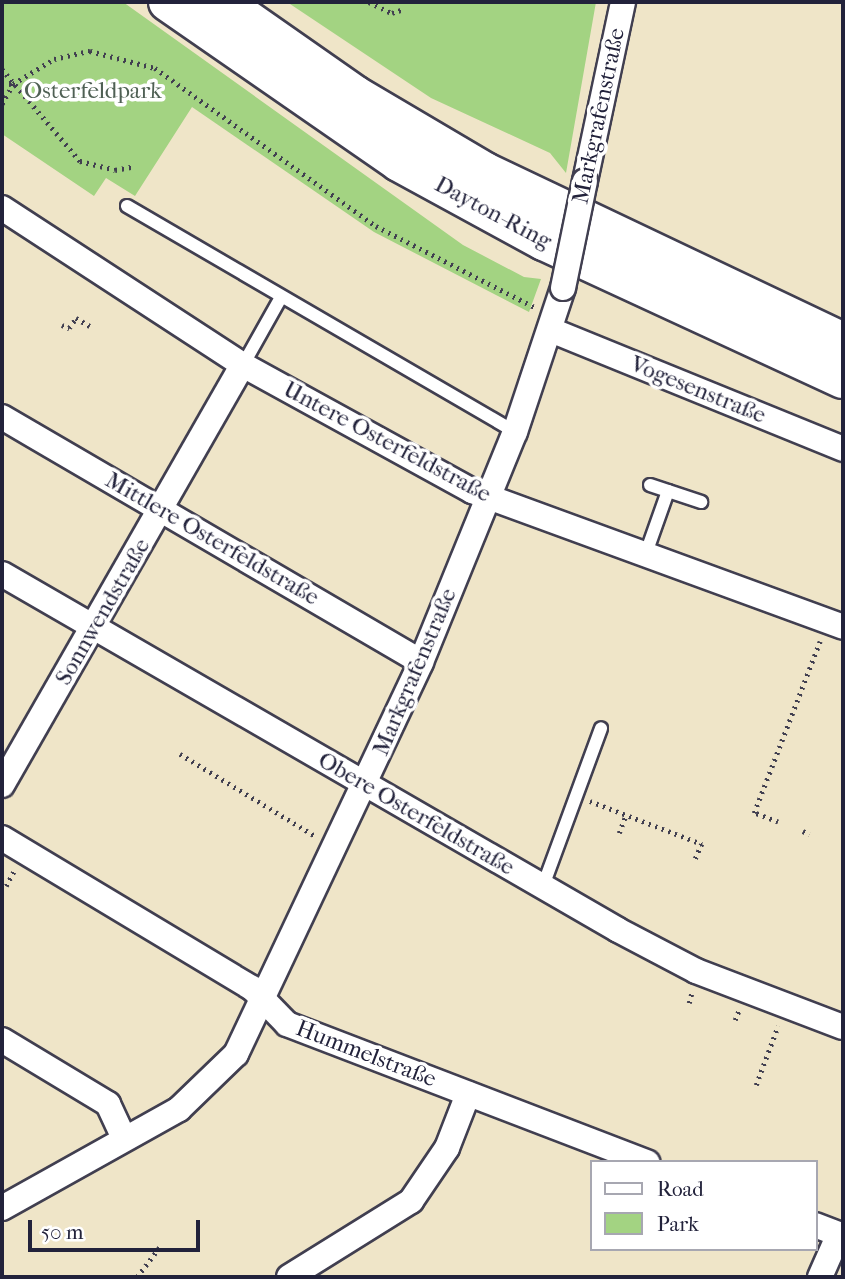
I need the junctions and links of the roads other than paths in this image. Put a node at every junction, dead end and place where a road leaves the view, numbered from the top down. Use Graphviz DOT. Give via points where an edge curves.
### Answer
graph roads {
  1 [pos="168,2"];
  2 [pos="222,2"];
  3 [pos="623,2"];
  4 [pos="127,206"];
  5 [pos="2,208"];
  6 [pos="558,210"];
  7 [pos="663,297"];
  8 [pos="280,299"];
  9 [pos="843,313"];
  10 [pos="555,325"];
  11 [pos="843,342"];
  12 [pos="243,365"];
  13 [pos="843,379"];
  14 [pos="843,401"];
  15 [pos="2,417"];
  16 [pos="516,432"];
  17 [pos="843,449"];
  18 [pos="650,485"];
  19 [pos="668,491"];
  20 [pos="488,498"];
  21 [pos="702,502"];
  22 [pos="162,509"];
  23 [pos="645,556"];
  24 [pos="2,574"];
  25 [pos="835,624"];
  26 [pos="94,629"];
  27 [pos="421,662"];
  28 [pos="601,728"];
  29 [pos="2,785"];
  30 [pos="367,786"];
  31 [pos="2,838"];
  32 [pos="543,886"];
  33 [pos="264,1001"];
  34 [pos="843,1027"];
  35 [pos="2,1040"];
  36 [pos="468,1094"];
  37 [pos="123,1136"];
  38 [pos="642,1160"];
  39 [pos="2,1208"];
  40 [pos="817,1226"];
  41 [pos="841,1235"];
  42 [pos="289,1277"];
  43 [pos="820,1277"];
  1 -- 7 [label="highway, Dayton-Ring" via="399,162"];
  2 -- 6 [label="highway, Dayton-Ring" via="417,134"];
  3 -- 10 [label="street, Markgrafenstraße, bridge"];
  4 -- 8 [label="lane"];
  5 -- 12 [label="street, Untere Osterfeldstraße"];
  6 -- 9 [label="highway" via="730,266"];
  6 -- 11 [label="highway, Dayton-Ring"];
  7 -- 13 [label="highway, Dayton-Ring"];
  7 -- 14 [label="highway"];
  8 -- 12 [label="lane"];
  8 -- 16 [label="lane"];
  10 -- 16 [label="street, Markgrafenstraße"];
  10 -- 17 [label="street, Vogesenstraße"];
  12 -- 20 [label="street, Untere Osterfeldstraße"];
  12 -- 22 [label="street, Sonnwendstraße"];
  15 -- 22 [label="street, Mittlere Osterfeldstraße"];
  16 -- 20 [label="street, Markgrafenstraße"];
  18 -- 19 [label="lane"];
  19 -- 21 [label="lane"];
  19 -- 23 [label="lane"];
  20 -- 23 [label="street, Untere Osterfeldstraße"];
  20 -- 27 [label="street, Markgrafenstraße"];
  22 -- 26 [label="street, Sonnwendstraße"];
  22 -- 27 [label="street, Mittlere Osterfeldstraße"];
  23 -- 25 [label="street, Untere Osterfeldstraße"];
  24 -- 26 [label="street, Obere Osterfeldstraße"];
  26 -- 29 [label="street, Sonnwendstraße"];
  26 -- 30 [label="street, Obere Osterfeldstraße"];
  27 -- 30 [label="street, Markgrafenstraße"];
  28 -- 32 [label="lane"];
  30 -- 32 [label="street, Obere Osterfeldstraße"];
  30 -- 33 [label="street, Markgrafenstraße"];
  31 -- 33 [label="street, Hummelstraße"];
  32 -- 34 [label="street, Obere Osterfeldstraße" via="696,971"];
  33 -- 36 [label="street, Hummelstraße" via="287,1024"];
  33 -- 37 [label="street, Markgrafenstraße" via="219,1075 179,1109"];
  35 -- 37 [label="street" via="108,1104"];
  36 -- 38 [label="street, Hummelstraße"];
  36 -- 42 [label="street" via="447,1148 411,1201"];
  37 -- 39 [label="street, Markgrafenstraße"];
  40 -- 41 [label="street"];
  41 -- 43 [label="street"];
}
